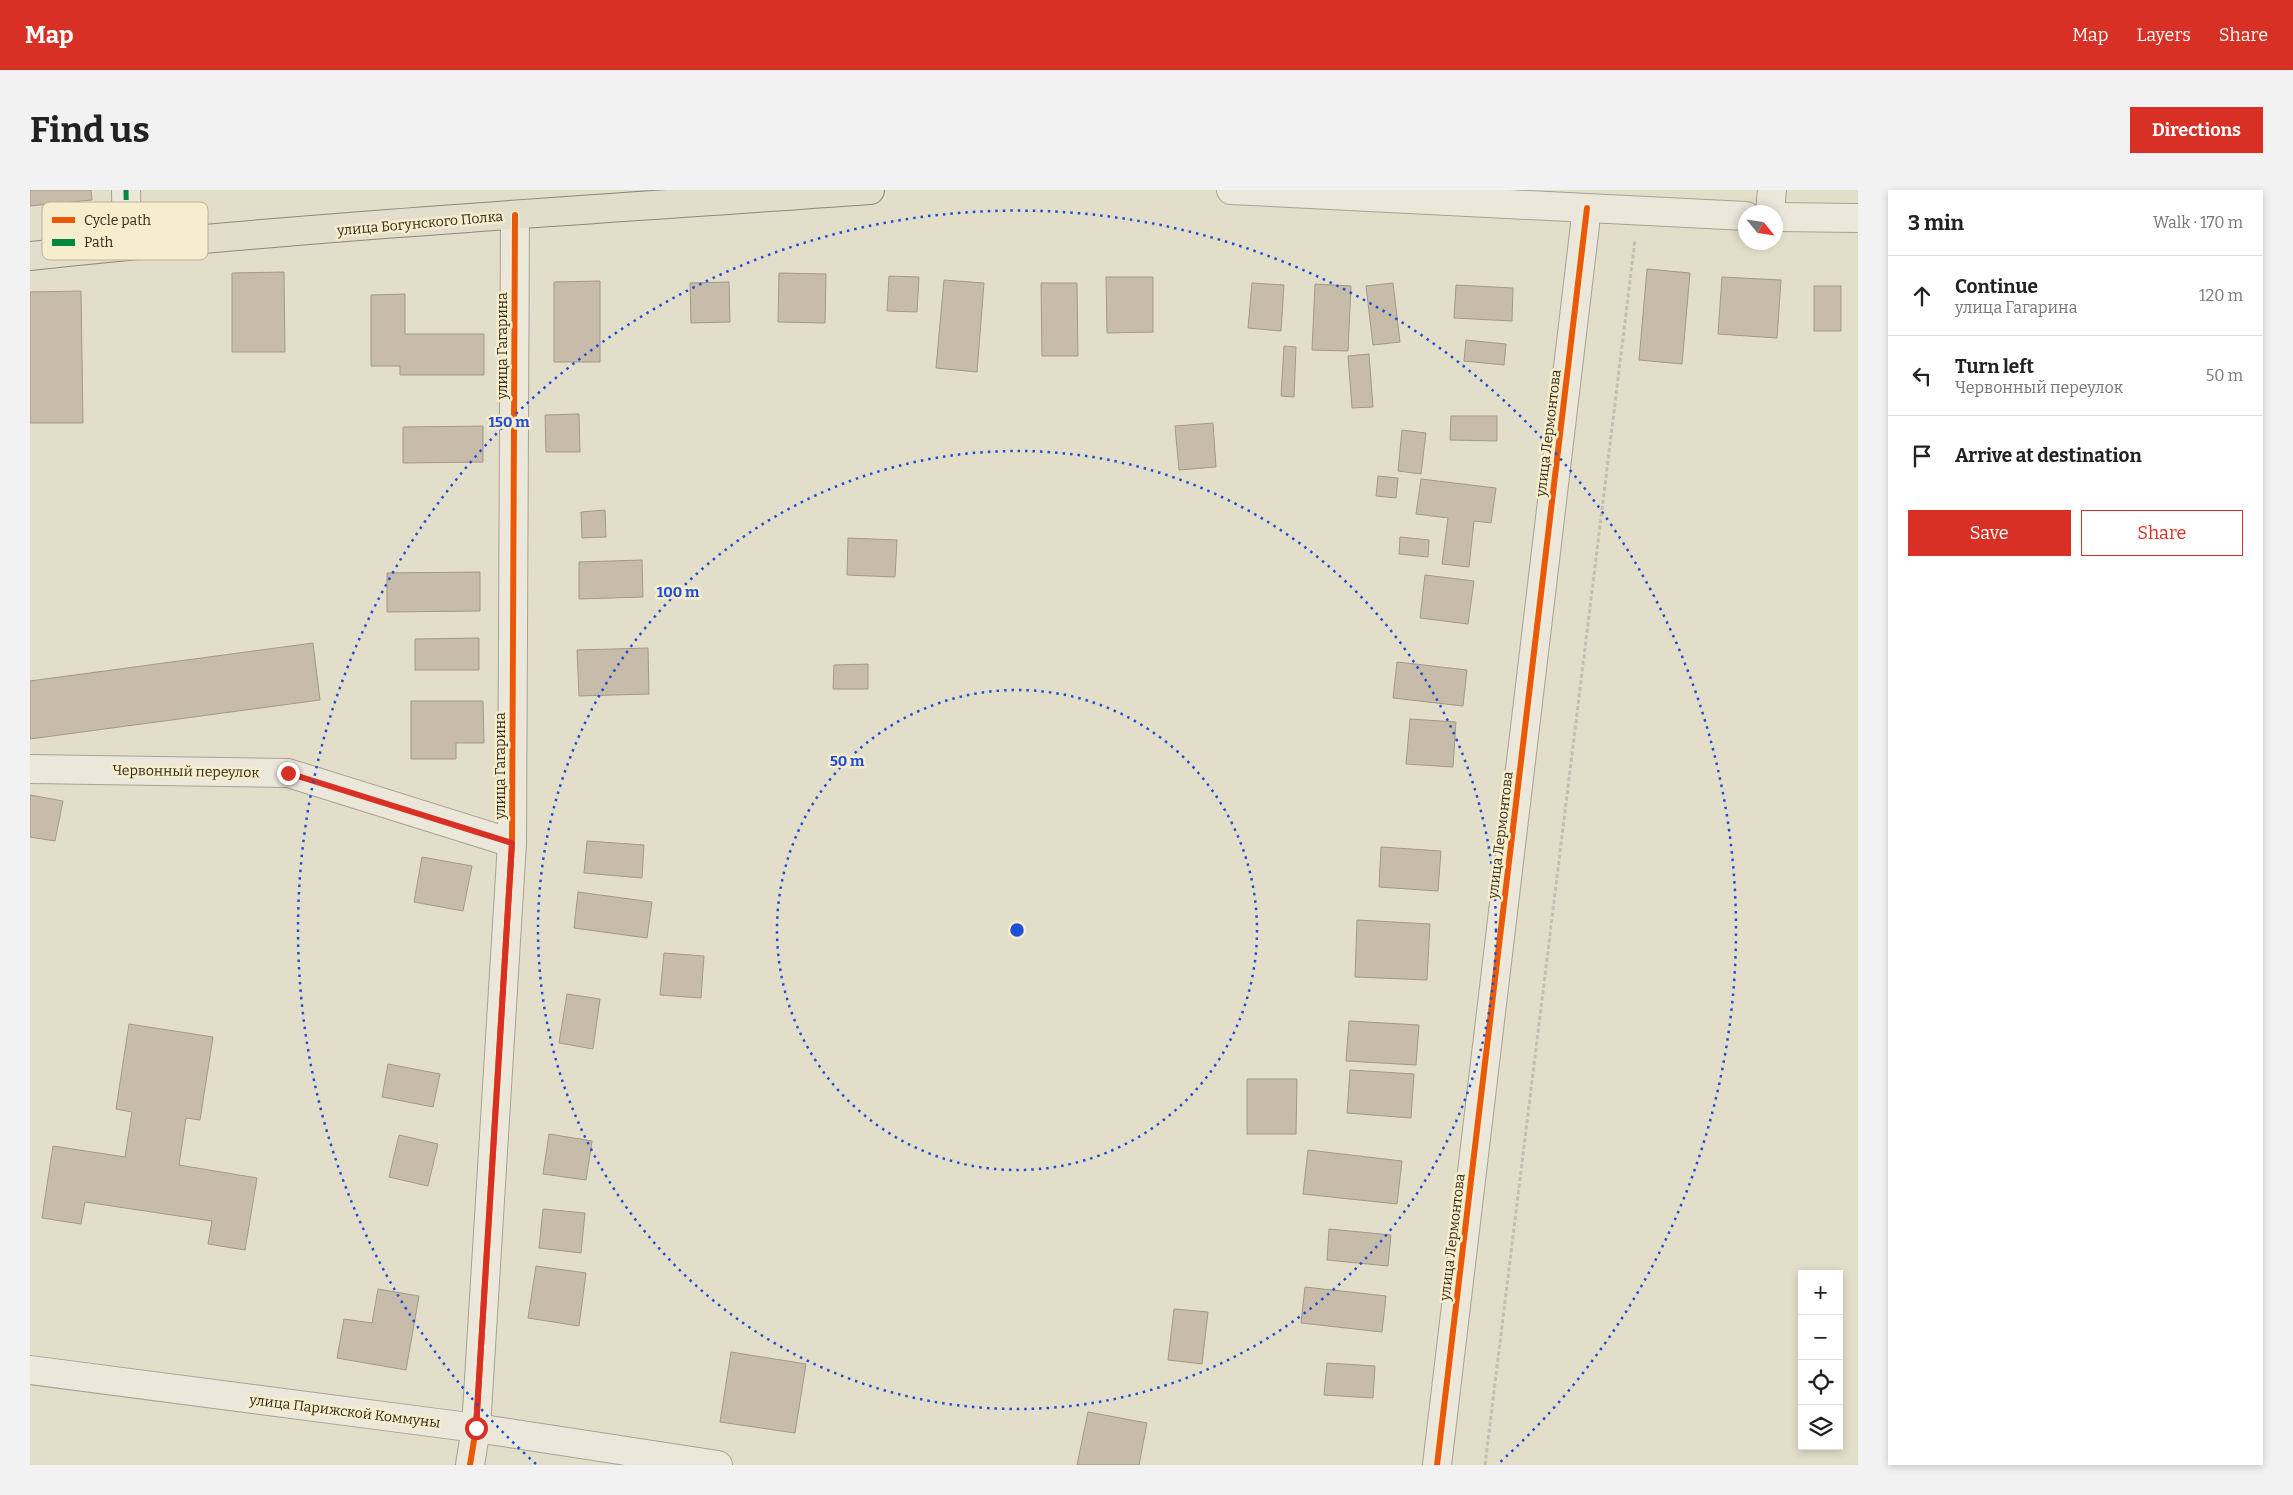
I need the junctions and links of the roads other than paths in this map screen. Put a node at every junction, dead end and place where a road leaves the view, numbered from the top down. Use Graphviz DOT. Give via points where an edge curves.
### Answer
graph roads {
  1 [pos="870,190"];
  2 [pos="1231,190"];
  3 [pos="1772,190"];
  4 [pos="1771,205"];
  5 [pos="1587,208"];
  6 [pos="515,215"];
  7 [pos="1738,216"];
  8 [pos="1783,217"];
  9 [pos="1858,218"];
  10 [pos="208,240"];
  11 [pos="30,769"];
  12 [pos="512,843"];
  13 [pos="30,1370"];
  14 [pos="476,1428"];
  15 [pos="470,1465"];
  16 [pos="718,1465"];
  17 [pos="1437,1465"];
  1 -- 6 [label="main road, улица Богунского Полка"];
  2 -- 5 [label="street"];
  3 -- 4 [label="street"];
  5 -- 7 [label="street"];
  5 -- 17 [label="street, улица Лермонтова"];
  6 -- 10 [label="main road, улица Богунского Полка"];
  6 -- 12 [label="street, улица Гагарина"];
  8 -- 9 [label="street"];
  11 -- 12 [label="street, Червонный переулок" via="288,773"];
  12 -- 14 [label="street, улица Гагарина"];
  13 -- 14 [label="street, улица Парижской Коммуны"];
  14 -- 15 [label="street, улица Гагарина"];
  14 -- 16 [label="street, улица Парижской Коммуны"];
}
